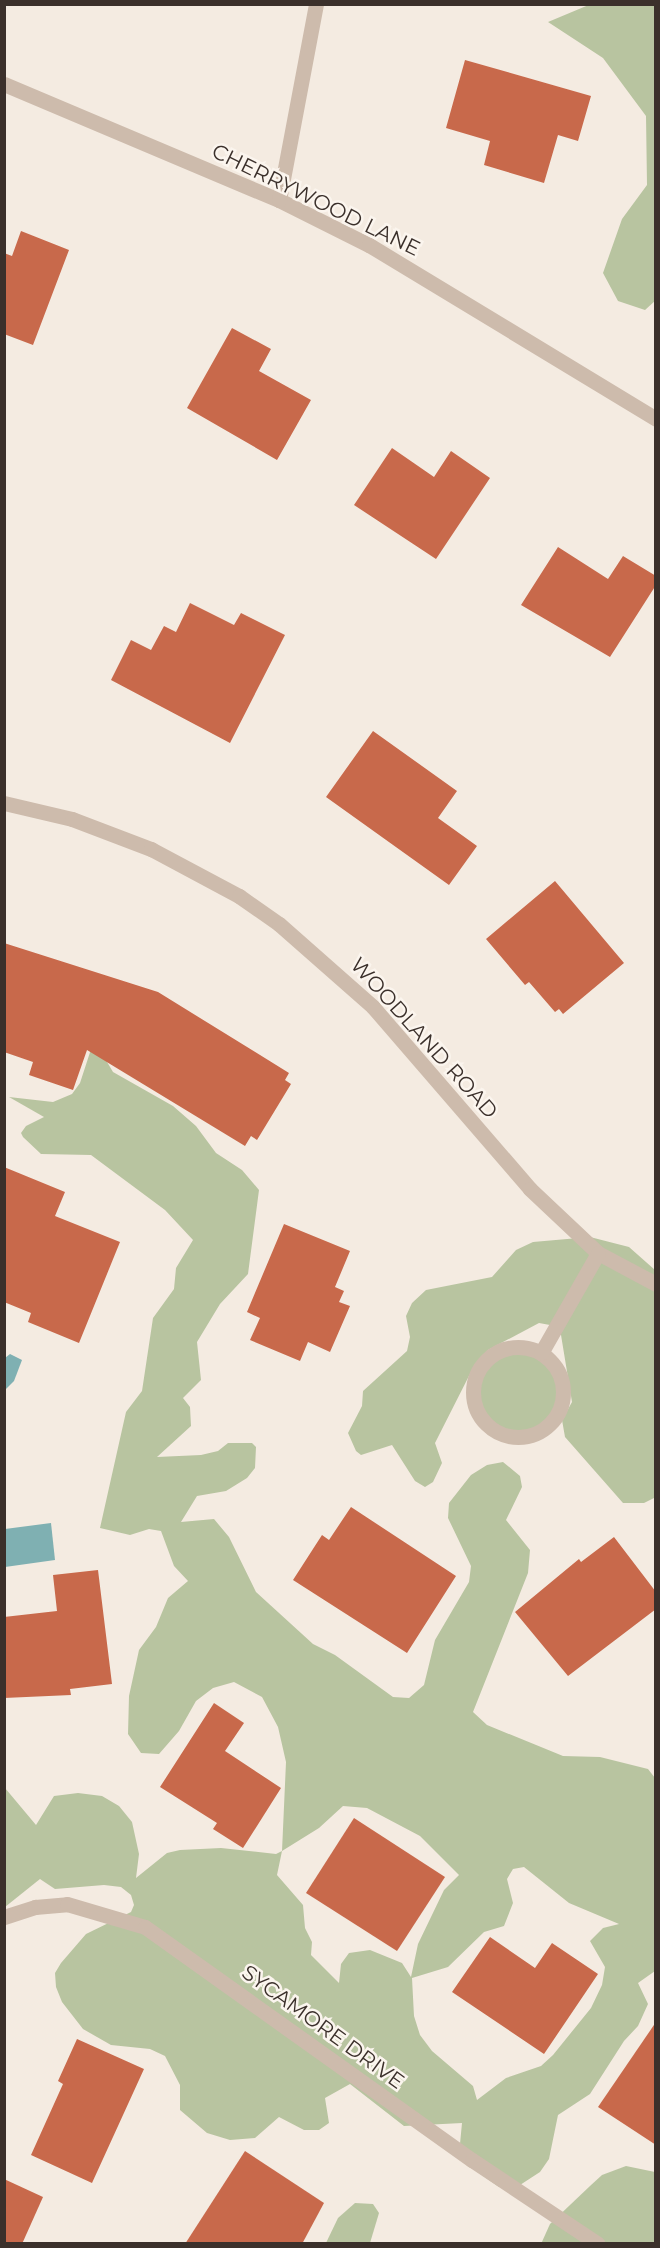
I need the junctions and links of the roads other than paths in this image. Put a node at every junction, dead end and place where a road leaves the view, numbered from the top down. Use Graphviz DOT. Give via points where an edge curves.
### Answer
graph roads {
  1 [pos="316,4"];
  2 [pos="4,84"];
  3 [pos="279,200"];
  4 [pos="656,419"];
  5 [pos="4,803"];
  6 [pos="598,1253"];
  7 [pos="656,1284"];
  8 [pos="541,1353"];
  9 [pos="4,1917"];
  10 [pos="598,2244"];
  1 -- 3 [label="street"];
  2 -- 3 [label="street, CHERRYWOOD LANE"];
  3 -- 4 [label="street, CHERRYWOOD LANE" via="409,267"];
  5 -- 6 [label="street, WOODLAND ROAD" via="72,819 151,849 231,891 279,924 373,1007 530,1189"];
  6 -- 7 [label="street, WOODLAND ROAD"];
  6 -- 8 [label="street"];
  8 -- 8 [label="street" via="528,1347 506,1348 484,1361 477,1372 473,1386 477,1411 498,1433 531,1436 555,1419 564,1393 561,1376"];
  9 -- 10 [label="street, SYCAMORE DRIVE" via="35,1907 67,1904 145,1928 472,2160"];
}
